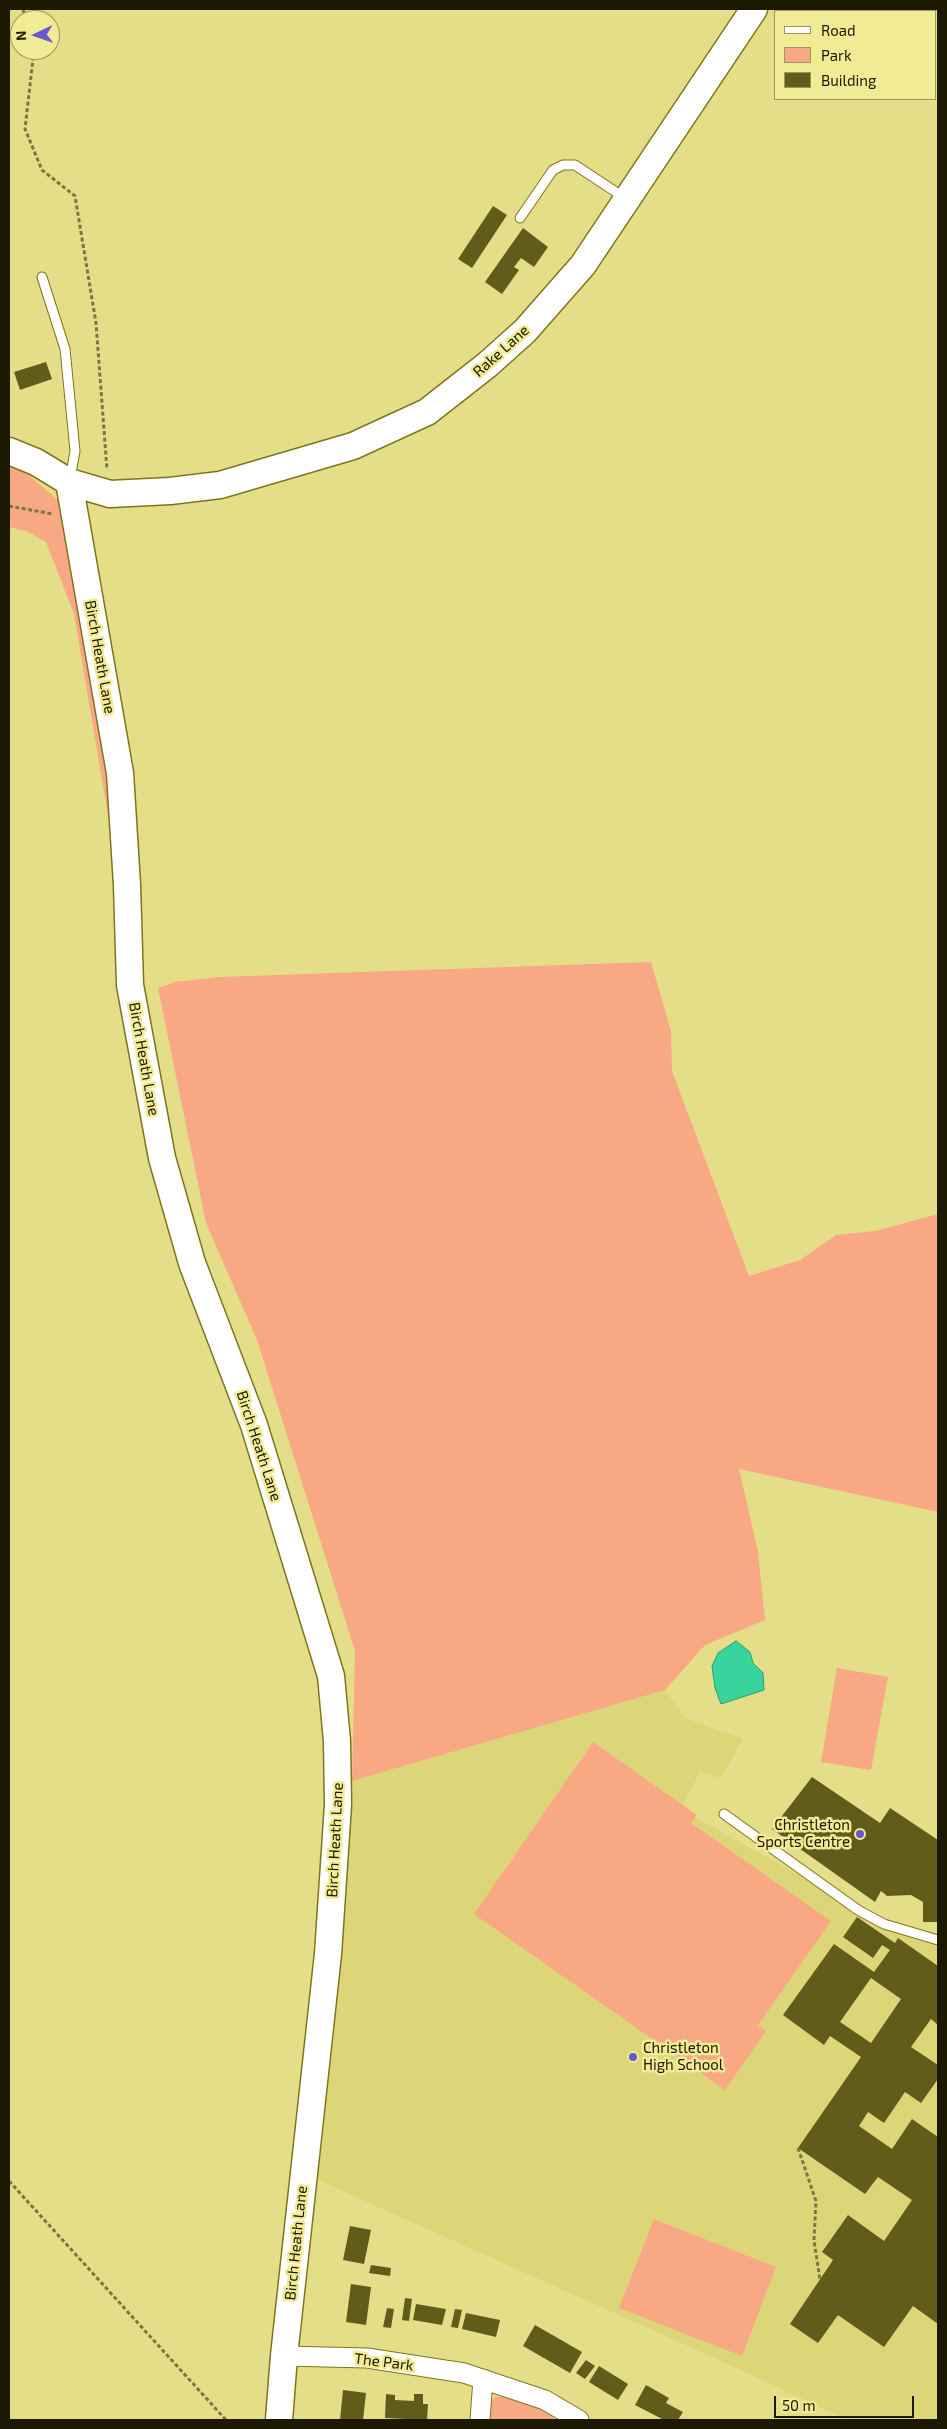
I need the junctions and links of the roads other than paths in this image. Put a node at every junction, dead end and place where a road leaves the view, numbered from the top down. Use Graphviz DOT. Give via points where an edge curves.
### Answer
graph roads {
  1 [pos="754,9"];
  2 [pos="627,200"];
  3 [pos="520,218"];
  4 [pos="42,277"];
  5 [pos="9,451"];
  6 [pos="69,482"];
  7 [pos="724,1814"];
  8 [pos="938,1940"];
  9 [pos="284,2356"];
  10 [pos="483,2379"];
  11 [pos="279,2420"];
  12 [pos="480,2420"];
  13 [pos="576,2420"];
  1 -- 2 [label="street, Rake Lane"];
  2 -- 3 [label="lane" via="575,165 563,165 553,170"];
  2 -- 6 [label="street, Rake Lane" via="583,265 525,330 427,412 353,446 220,485 110,494"];
  4 -- 6 [label="lane" via="65,349 75,451"];
  5 -- 6 [label="street, Rake Lane" via="36,462"];
  6 -- 9 [label="street, Birch Heath Lane" via="120,773 130,986 162,1158 192,1263 254,1425 331,1676 338,1805 328,1954"];
  7 -- 8 [label="lane" via="858,1910 884,1924"];
  9 -- 10 [label="street, The Park" via="367,2358 464,2372"];
  9 -- 11 [label="street, Birch Heath Lane"];
  10 -- 12 [label="street"];
  10 -- 13 [label="street, The Park" via="545,2400"];
}
